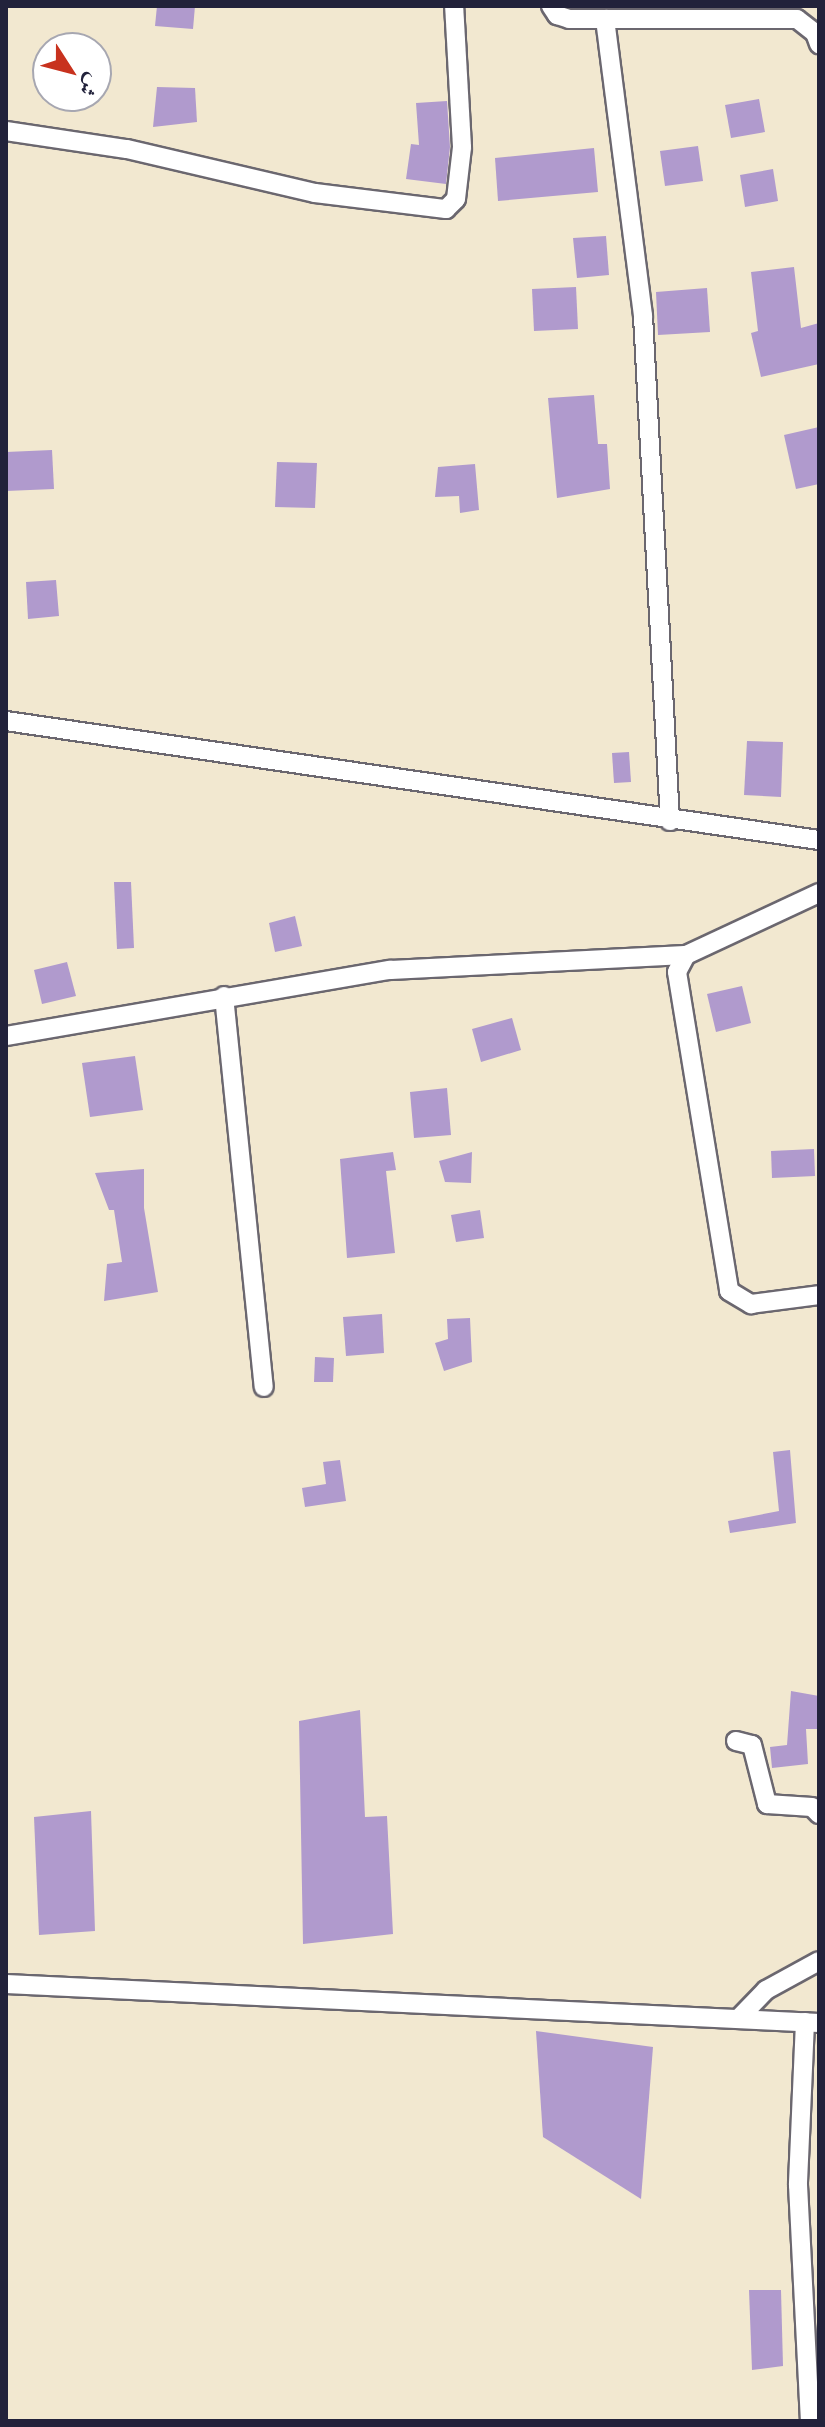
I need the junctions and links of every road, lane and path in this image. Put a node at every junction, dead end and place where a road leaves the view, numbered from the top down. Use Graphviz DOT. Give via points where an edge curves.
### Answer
graph roads {
  1 [pos="454,6"];
  2 [pos="551,6"];
  3 [pos="689,12"];
  4 [pos="605,19"];
  5 [pos="819,44"];
  6 [pos="6,131"];
  7 [pos="6,721"];
  8 [pos="670,821"];
  9 [pos="819,840"];
  10 [pos="819,893"];
  11 [pos="686,955"];
  12 [pos="224,996"];
  13 [pos="6,1036"];
  14 [pos="819,1295"];
  15 [pos="264,1387"];
  16 [pos="736,1741"];
  17 [pos="819,1814"];
  18 [pos="819,1961"];
  19 [pos="6,1984"];
  20 [pos="739,2018"];
  21 [pos="812,2022"];
  22 [pos="810,2421"];
  1 -- 6 [label="street" via="462,147 456,199 439,211 315,193 127,149"];
  2 -- 4 [label="street" via="563,18"];
  3 -- 4 [label="street"];
  3 -- 5 [label="street" via="797,19 815,33"];
  4 -- 8 [label="street" via="643,316"];
  7 -- 8 [label="street" via="487,789"];
  8 -- 9 [label="street"];
  10 -- 11 [label="street"];
  11 -- 12 [label="street" via="390,970"];
  11 -- 14 [label="street" via="677,972 729,1291 751,1304"];
  12 -- 13 [label="street"];
  12 -- 15 [label="street"];
  16 -- 17 [label="street" via="752,1745 767,1804 812,1807"];
  18 -- 20 [label="street" via="766,1990"];
  19 -- 20 [label="street"];
  20 -- 21 [label="street"];
  21 -- 22 [label="street" via="798,2185"];
}
